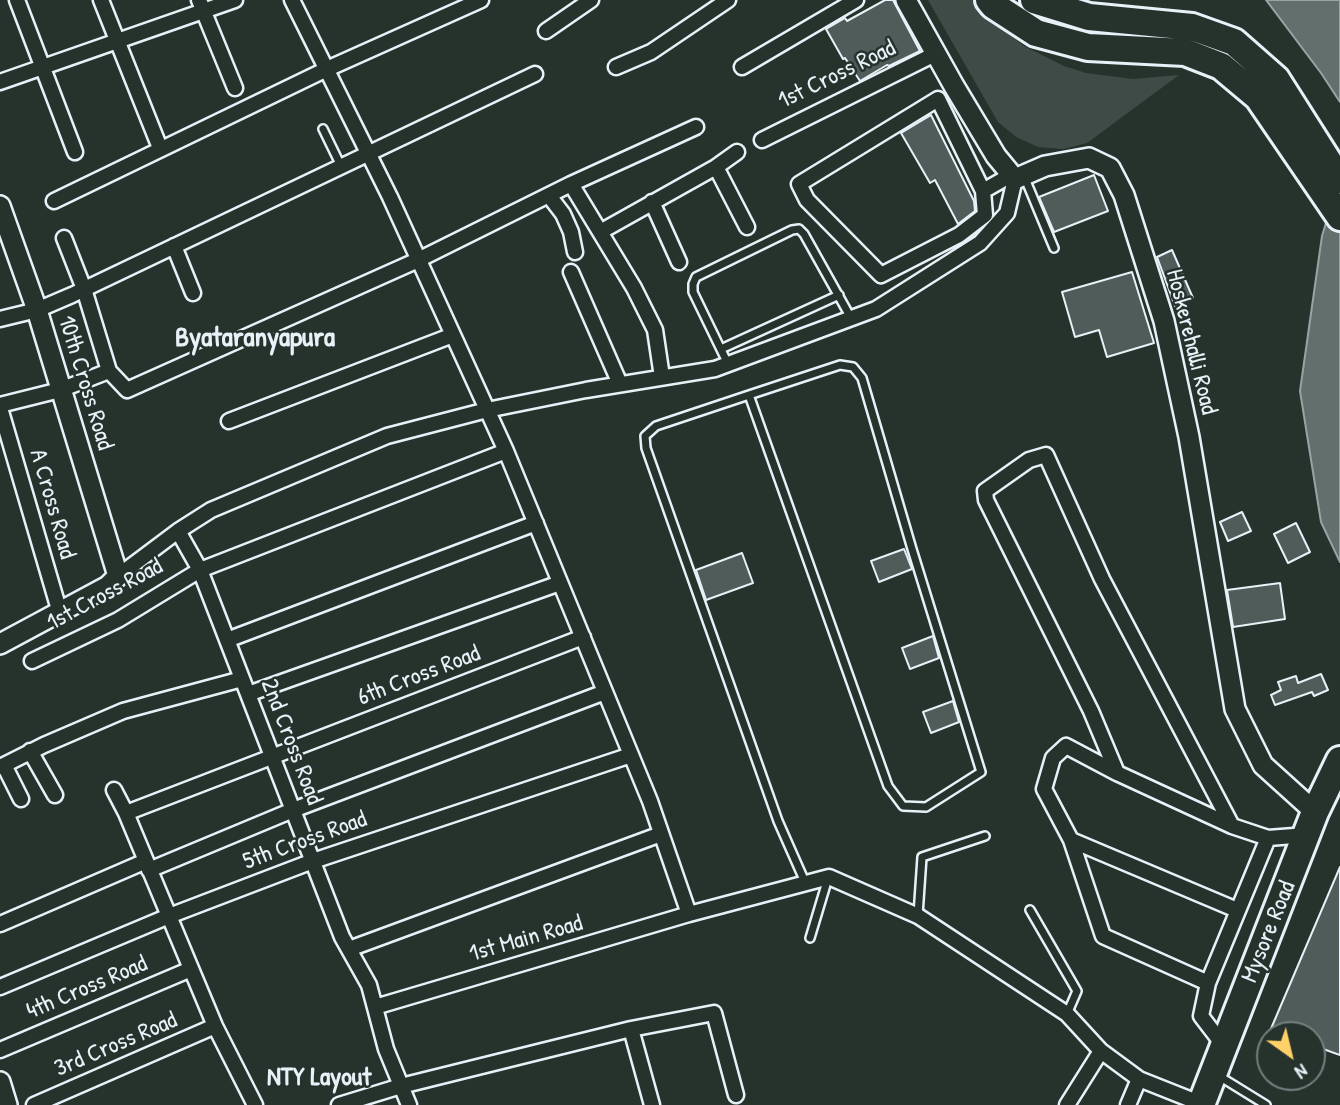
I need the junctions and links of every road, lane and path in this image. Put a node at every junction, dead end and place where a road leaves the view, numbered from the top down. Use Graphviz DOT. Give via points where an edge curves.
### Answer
graph roads {
  1 [pos="17,0"];
  2 [pos="101,0"];
  3 [pos="236,0"];
  4 [pos="292,0"];
  5 [pos="481,0"];
  6 [pos="591,0"];
  7 [pos="728,0"];
  8 [pos="856,0"];
  9 [pos="906,0"];
  10 [pos="989,0"];
  11 [pos="1034,0"];
  12 [pos="201,6"];
  13 [pos="546,31"];
  14 [pos="116,41"];
  15 [pos="935,54"];
  16 [pos="41,67"];
  17 [pos="616,67"];
  18 [pos="742,67"];
  19 [pos="327,69"];
  20 [pos="535,75"];
  21 [pos="0,82"];
  22 [pos="235,88"];
  23 [pos="696,127"];
  24 [pos="323,129"];
  25 [pos="762,140"];
  26 [pos="160,148"];
  27 [pos="75,152"];
  28 [pos="737,152"];
  29 [pos="368,153"];
  30 [pos="341,166"];
  31 [pos="716,167"];
  32 [pos="1016,176"];
  33 [pos="1331,180"];
  34 [pos="571,184"];
  35 [pos="983,191"];
  36 [pos="550,197"];
  37 [pos="54,201"];
  38 [pos="652,202"];
  39 [pos="0,206"];
  40 [pos="1340,217"];
  41 [pos="747,228"];
  42 [pos="600,232"];
  43 [pos="5,233"];
  44 [pos="64,238"];
  45 [pos="174,246"];
  46 [pos="1054,248"];
  47 [pos="575,253"];
  48 [pos="418,260"];
  49 [pos="679,262"];
  50 [pos="570,272"];
  51 [pos="84,289"];
  52 [pos="193,293"];
  53 [pos="839,295"];
  54 [pos="37,310"];
  55 [pos="852,318"];
  56 [pos="0,319"];
  57 [pos="453,335"];
  58 [pos="721,349"];
  59 [pos="728,364"];
  60 [pos="109,371"];
  61 [pos="663,377"];
  62 [pos="620,384"];
  63 [pos="60,390"];
  64 [pos="749,395"];
  65 [pos="0,407"];
  66 [pos="487,410"];
  67 [pos="229,421"];
  68 [pos="506,451"];
  69 [pos="536,523"];
  70 [pos="178,531"];
  71 [pos="200,570"];
  72 [pos="118,576"];
  73 [pos="560,583"];
  74 [pos="60,613"];
  75 [pos="583,637"];
  76 [pos="227,640"];
  77 [pos="0,644"];
  78 [pos="32,661"];
  79 [pos="242,679"];
  80 [pos="605,692"];
  81 [pos="248,694"];
  82 [pos="30,751"];
  83 [pos="631,755"];
  84 [pos="272,757"];
  85 [pos="1340,760"];
  86 [pos="2,766"];
  87 [pos="1117,773"];
  88 [pos="114,790"];
  89 [pos="55,795"];
  90 [pos="21,799"];
  91 [pos="293,810"];
  92 [pos="126,813"];
  93 [pos="1311,823"];
  94 [pos="1232,826"];
  95 [pos="661,834"];
  96 [pos="985,836"];
  97 [pos="1268,838"];
  98 [pos="1071,840"];
  99 [pos="313,861"];
  100 [pos="148,866"];
  101 [pos="829,877"];
  102 [pos="805,882"];
  103 [pos="1030,910"];
  104 [pos="1237,910"];
  105 [pos="689,914"];
  106 [pos="169,916"];
  107 [pos="918,916"];
  108 [pos="0,924"];
  109 [pos="810,938"];
  110 [pos="348,949"];
  111 [pos="191,969"];
  112 [pos="1208,983"];
  113 [pos="0,987"];
  114 [pos="375,1007"];
  115 [pos="1067,1014"];
  116 [pos="215,1026"];
  117 [pos="631,1030"];
  118 [pos="1224,1046"];
  119 [pos="0,1050"];
  120 [pos="1101,1051"];
  121 [pos="1214,1073"];
  122 [pos="1139,1079"];
  123 [pos="0,1082"];
  124 [pos="401,1086"];
  125 [pos="736,1095"];
  126 [pos="649,1104"];
  127 [pos="1201,1104"];
  128 [pos="7,1105"];
  129 [pos="34,1105"];
  130 [pos="255,1105"];
  131 [pos="339,1105"];
  132 [pos="409,1105"];
  133 [pos="1068,1105"];
  134 [pos="1128,1105"];
  135 [pos="1266,1105"];
  1 -- 16 [label="street"];
  2 -- 14 [label="street"];
  3 -- 12 [label="street"];
  4 -- 19 [label="street"];
  5 -- 19 [label="street"];
  6 -- 13 [label="street"];
  7 -- 17 [label="street" via="651,52"];
  8 -- 18 [label="street"];
  9 -- 15 [label="street"];
  10 -- 33 [label="highway" via="1036,33 1088,47 1185,52 1221,65 1258,97"];
  11 -- 33 [label="highway" via="1089,17 1192,27 1234,42 1276,79"];
  12 -- 14 [label="street"];
  12 -- 22 [label="street"];
  14 -- 16 [label="street"];
  14 -- 26 [label="street"];
  15 -- 25 [label="street, 1st Cross Road"];
  15 -- 32 [label="street" via="996,156"];
  16 -- 21 [label="street"];
  16 -- 27 [label="street"];
  19 -- 26 [label="street"];
  19 -- 29 [label="street"];
  20 -- 29 [label="street"];
  23 -- 34 [label="street"];
  24 -- 30 [label="lane"];
  26 -- 37 [label="street"];
  28 -- 31 [label="street"];
  29 -- 30 [label="street"];
  29 -- 48 [label="street"];
  30 -- 45 [label="street"];
  31 -- 38 [label="street"];
  31 -- 41 [label="street"];
  32 -- 35 [label="street"];
  32 -- 46 [label="lane"];
  32 -- 55 [label="street" via="1007,213 979,243 876,309"];
  32 -- 93 [label="street, Hoskerehalli Road" via="1088,158 1110,168 1124,195 1164,321 1189,437 1235,709 1263,765"];
  33 -- 40 [label="highway"];
  34 -- 36 [label="street"];
  34 -- 42 [label="street"];
  35 -- 35 [label="street" via="939,99 799,184 807,200 881,275 959,235 985,215"];
  36 -- 47 [label="street" via="563,214"];
  36 -- 48 [label="street"];
  38 -- 42 [label="street"];
  38 -- 49 [label="street"];
  39 -- 43 [label="street, 10th Cross Road"];
  42 -- 61 [label="street" via="655,330"];
  43 -- 54 [label="street, 10th Cross Road"];
  44 -- 51 [label="street"];
  45 -- 51 [label="street"];
  45 -- 52 [label="street"];
  48 -- 57 [label="street"];
  48 -- 60 [label="street" via="127,390"];
  50 -- 62 [label="street"];
  51 -- 54 [label="street"];
  51 -- 60 [label="street"];
  53 -- 55 [label="lane"];
  53 -- 58 [label="lane"];
  53 -- 58 [label="lane" via="804,234 793,230 696,278 693,292"];
  54 -- 56 [label="street"];
  54 -- 63 [label="street, 10th Cross Road"];
  55 -- 59 [label="street"];
  57 -- 66 [label="street"];
  57 -- 67 [label="street"];
  58 -- 59 [label="lane"];
  59 -- 61 [label="street"];
  60 -- 63 [label="street"];
  61 -- 62 [label="street"];
  62 -- 66 [label="street"];
  63 -- 65 [label="street"];
  63 -- 72 [label="street, 10th Cross Road"];
  64 -- 64 [label="lane" via="840,365 853,368 862,378 981,772 926,807 903,806 888,786"];
  64 -- 102 [label="lane" via="656,426 645,436 646,448 778,821"];
  65 -- 74 [label="street, A Cross Road"];
  66 -- 68 [label="street"];
  66 -- 70 [label="street" via="387,436 211,510"];
  68 -- 69 [label="street"];
  68 -- 71 [label="street, 1st Cross Road"];
  69 -- 73 [label="street"];
  69 -- 76 [label="street"];
  70 -- 71 [label="street, 2nd Cross Road"];
  70 -- 72 [label="street"];
  71 -- 76 [label="street, 2nd Cross Road"];
  71 -- 78 [label="street, 1st Cross Road" via="118,620"];
  72 -- 74 [label="street, 1st Cross Road"];
  73 -- 75 [label="street"];
  73 -- 81 [label="street"];
  74 -- 77 [label="street, 1st Cross Road"];
  75 -- 80 [label="street"];
  75 -- 84 [label="street, 6th Cross Road"];
  76 -- 79 [label="street, 2nd Cross Road"];
  79 -- 81 [label="street, 2nd Cross Road"];
  79 -- 82 [label="street" via="123,711"];
  80 -- 83 [label="street"];
  80 -- 91 [label="street"];
  81 -- 84 [label="street, 2nd Cross Road"];
  82 -- 86 [label="street"];
  82 -- 89 [label="street"];
  83 -- 95 [label="street"];
  83 -- 99 [label="street, 5th Cross Road"];
  84 -- 91 [label="street, 2nd Cross Road"];
  84 -- 92 [label="street, 6th Cross Road"];
  85 -- 93 [label="highway, Mysore Road"];
  86 -- 90 [label="street"];
  87 -- 94 [label="street"];
  87 -- 94 [label="street" via="986,500 985,491 1029,460 1046,455 1102,579"];
  87 -- 98 [label="street" via="1066,746 1054,758 1044,789"];
  88 -- 92 [label="street"];
  91 -- 99 [label="street, 2nd Cross Road"];
  91 -- 100 [label="street"];
  92 -- 100 [label="street"];
  93 -- 97 [label="street"];
  93 -- 118 [label="highway, Mysore Road"];
  94 -- 97 [label="street"];
  95 -- 105 [label="street"];
  95 -- 110 [label="street"];
  96 -- 107 [label="lane" via="922,857"];
  97 -- 104 [label="street"];
  98 -- 104 [label="street"];
  98 -- 112 [label="street" via="1103,936"];
  99 -- 106 [label="street, 5th Cross Road"];
  99 -- 110 [label="street, 2nd Cross Road"];
  100 -- 106 [label="street"];
  100 -- 108 [label="street"];
  101 -- 102 [label="street, 1st Main Road"];
  101 -- 107 [label="street"];
  101 -- 109 [label="lane"];
  102 -- 105 [label="street, 1st Main Road"];
  103 -- 115 [label="lane" via="1077,991"];
  104 -- 112 [label="street"];
  105 -- 114 [label="street, 1st Main Road"];
  106 -- 111 [label="street"];
  106 -- 113 [label="street, 5th Cross Road"];
  107 -- 115 [label="street"];
  110 -- 114 [label="street, 2nd Cross Road" via="369,985"];
  111 -- 116 [label="street"];
  111 -- 119 [label="street, 4th Cross Road"];
  112 -- 118 [label="street" via="1201,1016"];
  114 -- 124 [label="street, 2nd Cross Road"];
  115 -- 120 [label="street"];
  116 -- 129 [label="street, 3rd Cross Road"];
  116 -- 130 [label="street"];
  117 -- 124 [label="street"];
  117 -- 125 [label="street" via="714,1013"];
  117 -- 126 [label="street"];
  118 -- 121 [label="highway, Mysore Road"];
  120 -- 122 [label="street"];
  120 -- 133 [label="street"];
  121 -- 127 [label="highway, Mysore Road"];
  121 -- 135 [label="lane"];
  122 -- 127 [label="street"];
  122 -- 134 [label="street"];
  123 -- 128 [label="street"];
  124 -- 131 [label="street"];
  124 -- 132 [label="street, 2nd Cross Road"];
}
